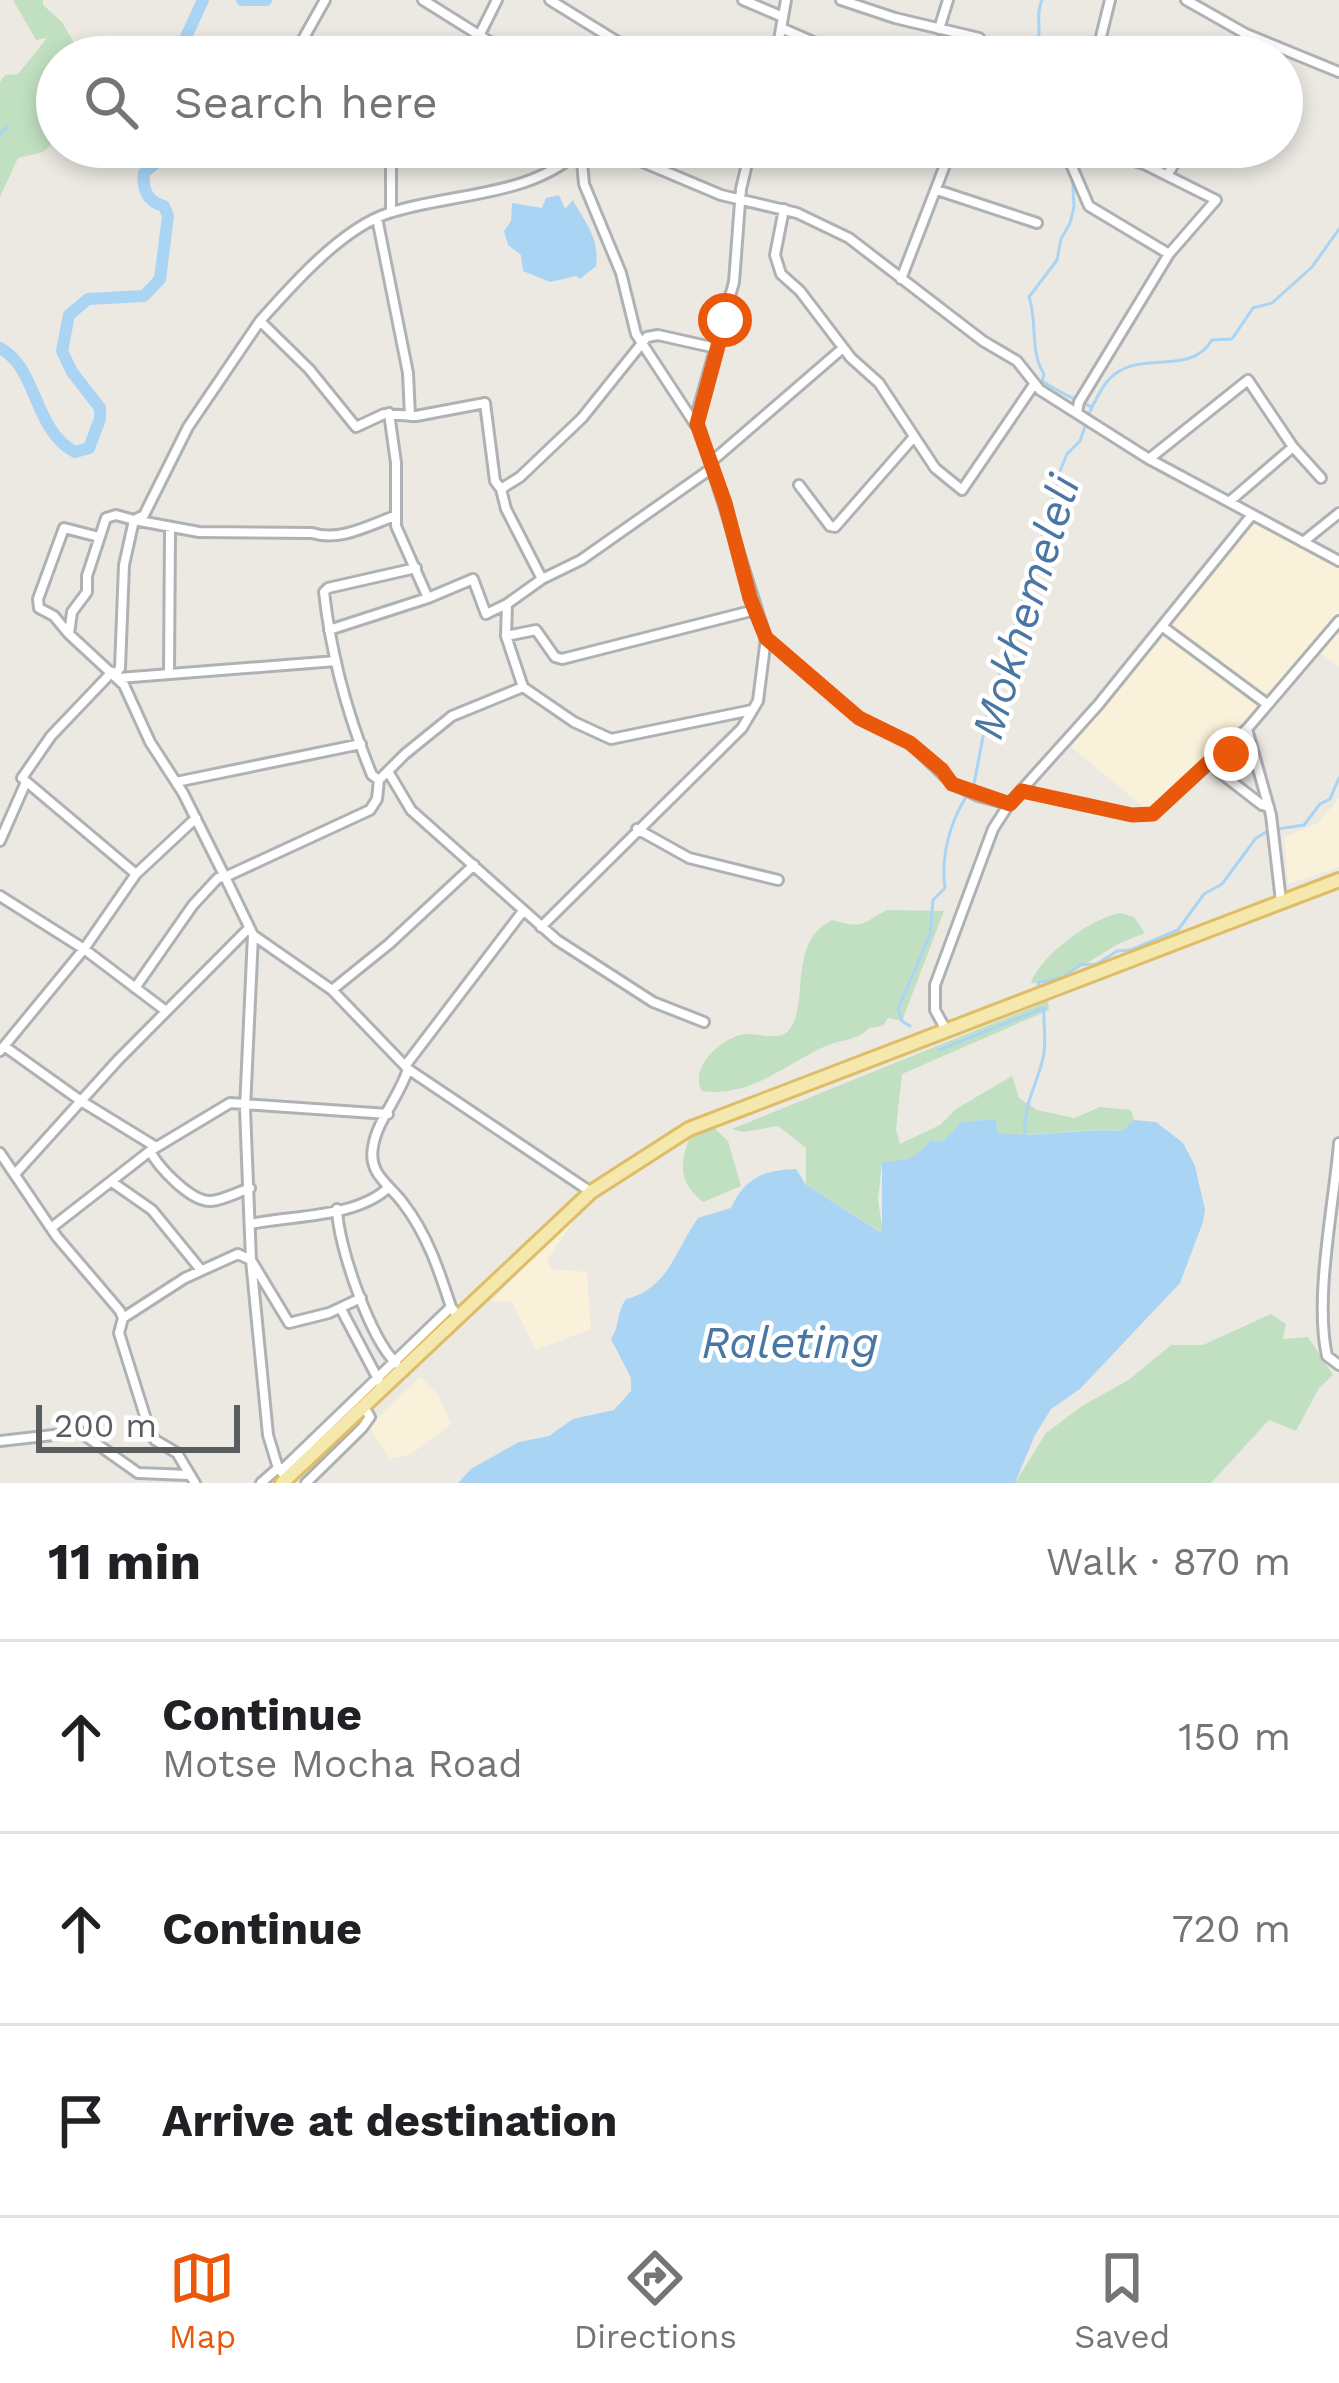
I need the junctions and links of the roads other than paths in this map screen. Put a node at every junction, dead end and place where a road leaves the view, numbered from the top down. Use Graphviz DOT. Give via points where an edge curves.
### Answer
graph roads {
  1 [pos="325,0"];
  2 [pos="423,0"];
  3 [pos="497,0"];
  4 [pos="550,0"];
  5 [pos="743,0"];
  6 [pos="786,0"];
  7 [pos="841,0"];
  8 [pos="948,0"];
  9 [pos="1110,0"];
  10 [pos="1186,0"];
  11 [pos="872,5"];
  12 [pos="782,23"];
  13 [pos="939,28"];
  14 [pos="480,34"];
  15 [pos="1246,34"];
  16 [pos="305,36"];
  17 [pos="483,36"];
  18 [pos="605,36"];
  19 [pos="780,36"];
  20 [pos="807,36"];
  21 [pos="971,36"];
  22 [pos="1101,36"];
  23 [pos="1251,36"];
  24 [pos="1303,57"];
  25 [pos="1339,72"];
  26 [pos="391,168"];
  27 [pos="553,168"];
  28 [pos="580,168"];
  29 [pos="653,168"];
  30 [pos="747,168"];
  31 [pos="945,168"];
  32 [pos="1072,168"];
  33 [pos="1149,168"];
  34 [pos="1172,168"];
  35 [pos="1167,175"];
  36 [pos="937,190"];
  37 [pos="741,199"];
  38 [pos="784,209"];
  39 [pos="392,212"];
  40 [pos="377,218"];
  41 [pos="1037,223"];
  42 [pos="1169,254"];
  43 [pos="902,279"];
  44 [pos="260,321"];
  45 [pos="641,345"];
  46 [pos="716,348"];
  47 [pos="843,348"];
  48 [pos="1033,386"];
  49 [pos="1077,412"];
  50 [pos="389,413"];
  51 [pos="410,416"];
  52 [pos="697,424"];
  53 [pos="913,438"];
  54 [pos="1293,447"];
  55 [pos="1149,459"];
  56 [pos="712,465"];
  57 [pos="1321,478"];
  58 [pos="799,485"];
  59 [pos="501,489"];
  60 [pos="1229,502"];
  61 [pos="1339,513"];
  62 [pos="395,516"];
  63 [pos="1251,516"];
  64 [pos="134,520"];
  65 [pos="170,529"];
  66 [pos="99,537"];
  67 [pos="1303,542"];
  68 [pos="1339,561"];
  69 [pos="416,568"];
  70 [pos="542,579"];
  71 [pos="428,598"];
  72 [pos="507,604"];
  73 [pos="755,610"];
  74 [pos="1339,621"];
  75 [pos="1163,627"];
  76 [pos="329,630"];
  77 [pos="69,634"];
  78 [pos="506,636"];
  79 [pos="766,638"];
  80 [pos="336,661"];
  81 [pos="170,674"];
  82 [pos="115,675"];
  83 [pos="523,687"];
  84 [pos="1267,704"];
  85 [pos="754,710"];
  86 [pos="1247,729"];
  87 [pos="361,744"];
  88 [pos="1222,753"];
  89 [pos="1255,755"];
  90 [pos="1211,760"];
  91 [pos="389,773"];
  92 [pos="379,780"];
  93 [pos="26,781"];
  94 [pos="176,782"];
  95 [pos="1022,791"];
  96 [pos="1010,804"];
  97 [pos="1269,806"];
  98 [pos="196,818"];
  99 [pos="638,830"];
  100 [pos="0,841"];
  101 [pos="474,865"];
  102 [pos="136,874"];
  103 [pos="225,877"];
  104 [pos="778,880"];
  105 [pos="1339,880"];
  106 [pos="0,896"];
  107 [pos="1281,902"];
  108 [pos="523,911"];
  109 [pos="541,927"];
  110 [pos="250,932"];
  111 [pos="84,949"];
  112 [pos="135,988"];
  113 [pos="332,990"];
  114 [pos="166,1011"];
  115 [pos="704,1022"];
  116 [pos="946,1030"];
  117 [pos="2,1049"];
  118 [pos="407,1068"];
  119 [pos="81,1101"];
  120 [pos="247,1104"];
  121 [pos="388,1114"];
  122 [pos="1339,1143"];
  123 [pos="153,1149"];
  124 [pos="0,1153"];
  125 [pos="15,1174"];
  126 [pos="112,1182"];
  127 [pos="389,1187"];
  128 [pos="250,1188"];
  129 [pos="591,1192"];
  130 [pos="337,1209"];
  131 [pos="250,1224"];
  132 [pos="51,1228"];
  133 [pos="251,1260"];
  134 [pos="201,1270"];
  135 [pos="361,1298"];
  136 [pos="341,1309"];
  137 [pos="455,1312"];
  138 [pos="123,1318"];
  139 [pos="396,1363"];
  140 [pos="1339,1365"];
  141 [pos="379,1381"];
  142 [pos="364,1407"];
  143 [pos="0,1441"];
  144 [pos="283,1476"];
  145 [pos="192,1479"];
  146 [pos="261,1483"];
  147 [pos="306,1483"];
  1 -- 16 [label="street"];
  2 -- 14 [label="street"];
  3 -- 14 [label="street"];
  4 -- 18 [label="street"];
  5 -- 12 [label="street"];
  6 -- 12 [label="street"];
  7 -- 11 [label="street"];
  8 -- 13 [label="street"];
  9 -- 22 [label="street"];
  10 -- 15 [label="street"];
  11 -- 13 [label="street"];
  12 -- 19 [label="street"];
  12 -- 20 [label="street"];
  13 -- 21 [label="street"];
  14 -- 17 [label="street"];
  15 -- 23 [label="street"];
  24 -- 25 [label="street"];
  26 -- 39 [label="street"];
  27 -- 39 [label="street" via="512,186"];
  28 -- 45 [label="street"];
  29 -- 37 [label="street"];
  30 -- 37 [label="street"];
  31 -- 36 [label="street"];
  32 -- 42 [label="street" via="1085,202"];
  33 -- 35 [label="street"];
  34 -- 35 [label="street"];
  35 -- 42 [label="street" via="1216,200"];
  36 -- 41 [label="street"];
  36 -- 43 [label="street"];
  37 -- 38 [label="street"];
  37 -- 46 [label="street" via="734,282"];
  38 -- 43 [label="street" via="849,238"];
  38 -- 47 [label="street" via="776,265"];
  39 -- 40 [label="street"];
  40 -- 44 [label="street" via="322,257"];
  40 -- 51 [label="street"];
  42 -- 49 [label="street"];
  43 -- 48 [label="street" via="1017,361"];
  44 -- 50 [label="street" via="353,425"];
  44 -- 64 [label="street"];
  45 -- 46 [label="street" via="658,335"];
  45 -- 52 [label="street"];
  45 -- 59 [label="street" via="582,418"];
  46 -- 52 [label="street"];
  47 -- 53 [label="street" via="879,382"];
  47 -- 56 [label="street"];
  48 -- 49 [label="street"];
  48 -- 53 [label="street" via="964,490"];
  49 -- 55 [label="street"];
  50 -- 51 [label="street"];
  50 -- 62 [label="street"];
  51 -- 59 [label="street" via="485,403"];
  52 -- 56 [label="street"];
  53 -- 58 [label="street" via="835,527"];
  54 -- 55 [label="street" via="1248,380"];
  54 -- 57 [label="street"];
  54 -- 60 [label="street"];
  55 -- 60 [label="street"];
  56 -- 70 [label="street"];
  56 -- 73 [label="street"];
  59 -- 70 [label="street"];
  60 -- 63 [label="street"];
  61 -- 67 [label="street"];
  62 -- 65 [label="street" via="330,537"];
  62 -- 69 [label="street"];
  63 -- 67 [label="street"];
  63 -- 75 [label="street"];
  64 -- 65 [label="street"];
  64 -- 66 [label="street" via="108,516"];
  64 -- 82 [label="street"];
  65 -- 81 [label="street"];
  66 -- 77 [label="street"];
  66 -- 77 [label="street" via="64,528 38,599"];
  67 -- 68 [label="street"];
  69 -- 71 [label="street"];
  69 -- 76 [label="street" via="325,590"];
  70 -- 72 [label="street"];
  71 -- 72 [label="street" via="473,579 486,614"];
  71 -- 76 [label="street"];
  72 -- 78 [label="street"];
  73 -- 78 [label="street" via="562,659 536,631"];
  73 -- 79 [label="street"];
  74 -- 84 [label="street"];
  75 -- 84 [label="street"];
  75 -- 95 [label="street"];
  76 -- 80 [label="street"];
  77 -- 82 [label="street"];
  78 -- 83 [label="street"];
  79 -- 85 [label="street"];
  79 -- 96 [label="street" via="859,718 910,743 952,784"];
  80 -- 81 [label="street"];
  80 -- 87 [label="street"];
  81 -- 82 [label="street"];
  82 -- 93 [label="street" via="51,736 23,774"];
  82 -- 94 [label="street"];
  83 -- 85 [label="street" via="611,739"];
  83 -- 91 [label="street" via="452,716"];
  84 -- 86 [label="street"];
  85 -- 99 [label="street"];
  86 -- 88 [label="street"];
  86 -- 89 [label="street"];
  87 -- 92 [label="street"];
  87 -- 94 [label="street"];
  88 -- 89 [label="street"];
  88 -- 90 [label="street"];
  89 -- 97 [label="street"];
  90 -- 95 [label="street" via="1153,814"];
  90 -- 97 [label="street"];
  91 -- 92 [label="street"];
  91 -- 101 [label="street" via="411,810"];
  92 -- 103 [label="street" via="370,810"];
  93 -- 100 [label="street"];
  93 -- 102 [label="street"];
  94 -- 98 [label="street"];
  95 -- 96 [label="street"];
  96 -- 116 [label="street" via="935,986"];
  97 -- 107 [label="street"];
  98 -- 102 [label="street"];
  98 -- 103 [label="street"];
  99 -- 104 [label="street" via="689,858"];
  99 -- 109 [label="street"];
  101 -- 108 [label="street"];
  101 -- 113 [label="street"];
  102 -- 111 [label="street"];
  103 -- 110 [label="street"];
  103 -- 112 [label="street" via="194,905"];
  105 -- 107 [label="main road"];
  106 -- 111 [label="street"];
  107 -- 116 [label="main road"];
  108 -- 109 [label="street"];
  108 -- 118 [label="street"];
  109 -- 115 [label="street" via="624,985"];
  110 -- 113 [label="street"];
  110 -- 114 [label="street"];
  110 -- 120 [label="street"];
  111 -- 112 [label="street"];
  111 -- 117 [label="street"];
  112 -- 114 [label="street"];
  113 -- 118 [label="street"];
  114 -- 119 [label="street"];
  116 -- 129 [label="main road" via="689,1129"];
  117 -- 119 [label="street"];
  118 -- 121 [label="street"];
  118 -- 129 [label="street"];
  119 -- 123 [label="street"];
  119 -- 125 [label="street"];
  120 -- 121 [label="street"];
  120 -- 123 [label="street" via="230,1103"];
  120 -- 128 [label="street"];
  121 -- 127 [label="street" via="372,1152"];
  122 -- 140 [label="street" via="1323,1339"];
  123 -- 126 [label="street"];
  123 -- 128 [label="street" via="156,1161 200,1199"];
  124 -- 125 [label="street"];
  125 -- 132 [label="street"];
  126 -- 132 [label="street"];
  126 -- 134 [label="street" via="152,1210"];
  127 -- 130 [label="street"];
  127 -- 137 [label="street" via="421,1228"];
  128 -- 131 [label="street"];
  129 -- 137 [label="main road"];
  130 -- 131 [label="street"];
  130 -- 135 [label="street"];
  131 -- 133 [label="street"];
  132 -- 138 [label="street"];
  133 -- 134 [label="street" via="238,1254"];
  133 -- 136 [label="street" via="289,1323"];
  133 -- 144 [label="street" via="268,1435"];
  134 -- 138 [label="street"];
  135 -- 136 [label="street"];
  135 -- 139 [label="street"];
  136 -- 141 [label="street"];
  137 -- 139 [label="street"];
  137 -- 142 [label="main road"];
  138 -- 145 [label="street" via="119,1333 150,1432 177,1453"];
  139 -- 141 [label="street"];
  141 -- 144 [label="street"];
  142 -- 144 [label="main road"];
  142 -- 147 [label="street" via="370,1417 362,1428"];
  143 -- 145 [label="street" via="77,1431 138,1473"];
  144 -- 146 [label="street"];
}
